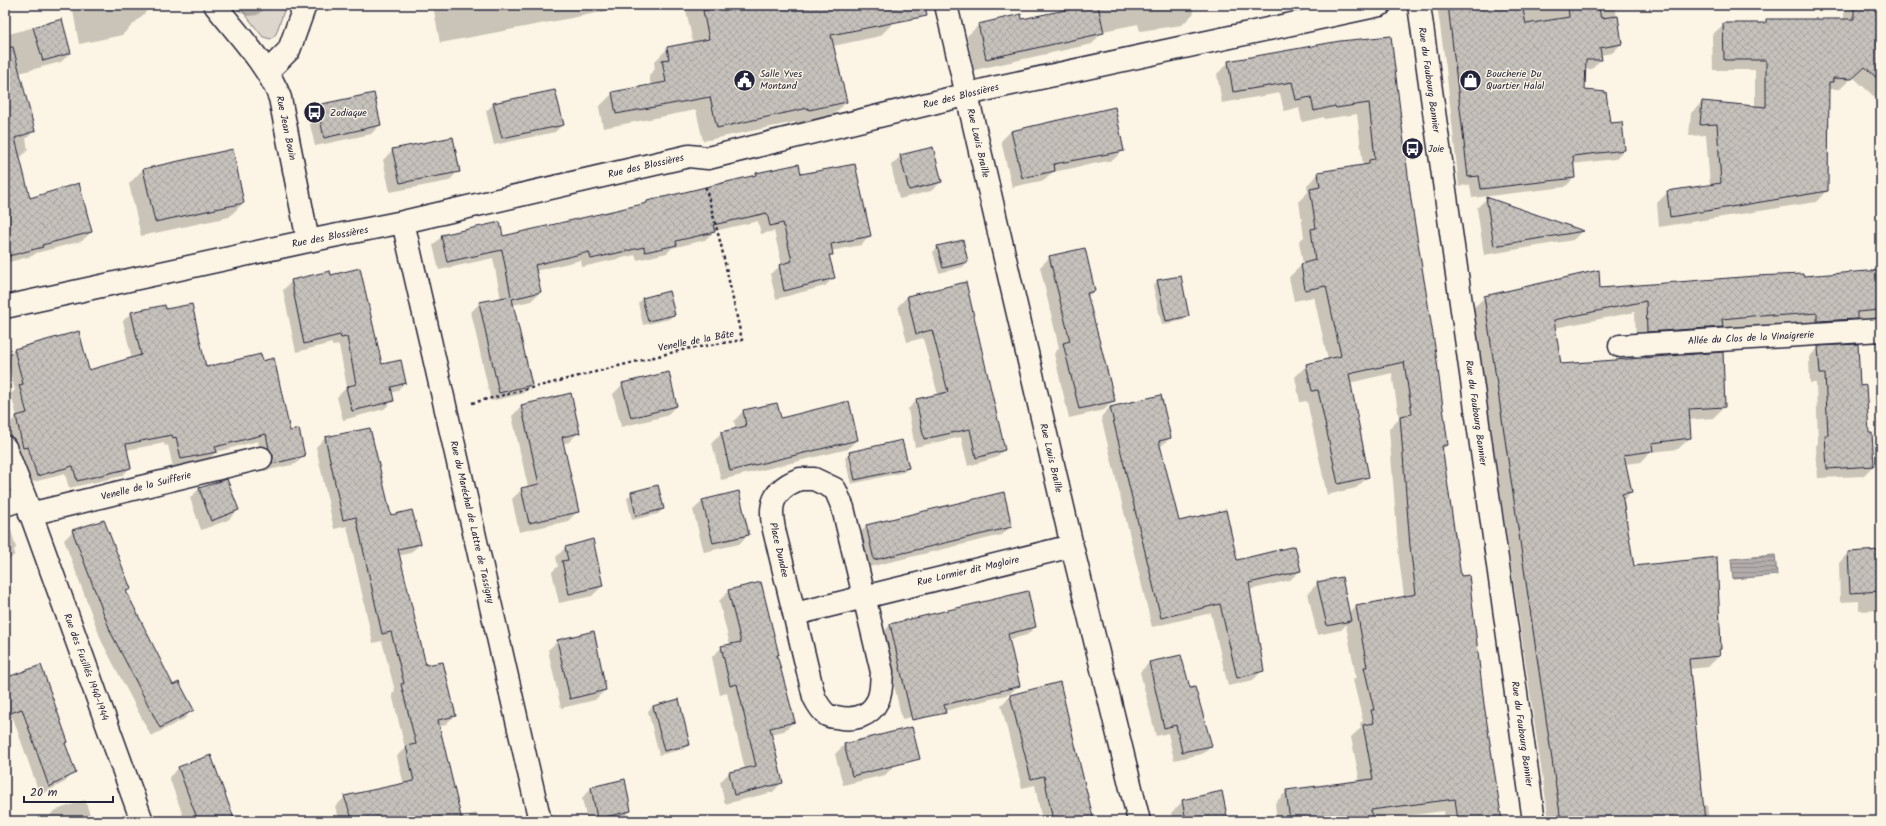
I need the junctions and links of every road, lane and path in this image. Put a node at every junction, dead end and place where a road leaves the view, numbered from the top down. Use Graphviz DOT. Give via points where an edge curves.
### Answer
graph roads {
  1 [pos="216,5"];
  2 [pos="305,5"];
  3 [pos="946,5"];
  4 [pos="1380,5"];
  5 [pos="1419,5"];
  6 [pos="267,72"];
  7 [pos="966,95"];
  8 [pos="698,157"];
  9 [pos="403,222"];
  10 [pos="308,241"];
  11 [pos="5,306"];
  12 [pos="1881,330"];
  13 [pos="1620,346"];
  14 [pos="447,410"];
  15 [pos="5,447"];
  16 [pos="261,458"];
  17 [pos="5,505"];
  18 [pos="28,506"];
  19 [pos="1072,546"];
  20 [pos="863,596"];
  21 [pos="795,614"];
  22 [pos="142,821"];
  23 [pos="540,821"];
  24 [pos="1139,821"];
  25 [pos="1534,821"];
  1 -- 6 [label="street, Rue Jean Bouin"];
  2 -- 6 [label="street" via="289,50"];
  3 -- 7 [label="street, Rue Louis Braille"];
  4 -- 7 [label="street, Rue des Blossières"];
  5 -- 25 [label="street, Rue du Faubourg Bannier"];
  6 -- 10 [label="street, Rue Jean Bouin" via="280,98"];
  7 -- 8 [label="street, Rue des Blossières" via="708,158"];
  7 -- 19 [label="street, Rue Louis Braille"];
  8 -- 9 [label="street, Rue des Blossières" via="689,156"];
  8 -- 14 [label="path, Venelle de la Bâte" via="742,340 686,349"];
  9 -- 10 [label="street, Rue des Blossières"];
  9 -- 14 [label="street, Rue du Maréchal de Lattre de Tassigny"];
  10 -- 11 [label="street, Rue des Blossières"];
  12 -- 13 [label="street, Allée du Clos de la Vinaigrerie"];
  14 -- 23 [label="street, Rue du Maréchal de Lattre de Tassigny"];
  15 -- 18 [label="street, Rue des Fusillés 1940-1944"];
  16 -- 18 [label="street, Venelle de la Suifferie"];
  17 -- 18 [label="street, Venelle de la Suifferie"];
  18 -- 22 [label="street, Rue des Fusillés 1940-1944"];
  19 -- 20 [label="street, Rue Lormier dit Magloire"];
  19 -- 24 [label="street, Rue Louis Braille"];
  20 -- 21 [label="street"];
  20 -- 21 [label="street, Place Dundee" via="882,672 878,701 869,712 857,719 828,715 819,706 814,697"];
  20 -- 21 [label="street, Place Dundee" via="843,508 835,489 814,479 800,479 790,483 777,495 771,509 772,524"];
}
